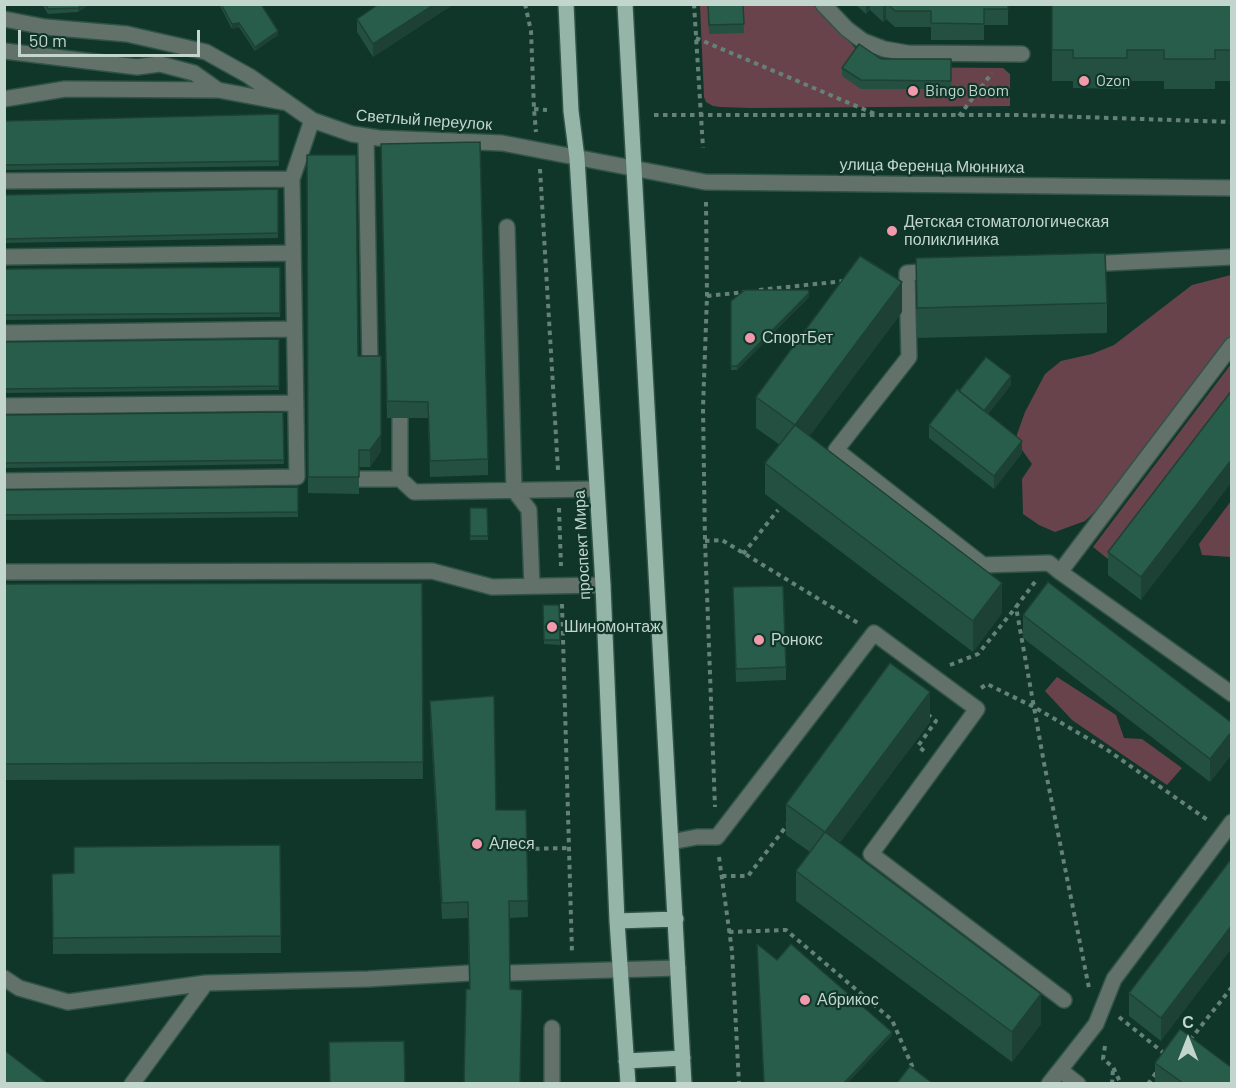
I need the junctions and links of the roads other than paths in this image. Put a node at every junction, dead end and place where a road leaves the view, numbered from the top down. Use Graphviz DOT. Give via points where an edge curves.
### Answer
graph roads {
  1 [pos="566,4"];
  2 [pos="625,4"];
  3 [pos="823,4"];
  4 [pos="4,19"];
  5 [pos="4,51"];
  6 [pos="1015,54"];
  7 [pos="218,90"];
  8 [pos="4,99"];
  9 [pos="287,103"];
  10 [pos="312,120"];
  11 [pos="366,136"];
  12 [pos="577,158"];
  13 [pos="634,169"];
  14 [pos="292,179"];
  15 [pos="4,181"];
  16 [pos="1232,188"];
  17 [pos="507,227"];
  18 [pos="293,254"];
  19 [pos="4,257"];
  20 [pos="1232,257"];
  21 [pos="1069,265"];
  22 [pos="953,270"];
  23 [pos="294,329"];
  24 [pos="4,333"];
  25 [pos="1232,345"];
  26 [pos="370,365"];
  27 [pos="296,403"];
  28 [pos="4,406"];
  29 [pos="400,418"];
  30 [pos="358,479"];
  31 [pos="400,479"];
  32 [pos="4,481"];
  33 [pos="597,489"];
  34 [pos="514,490"];
  35 [pos="1054,568"];
  36 [pos="4,572"];
  37 [pos="603,585"];
  38 [pos="532,586"];
  39 [pos="1232,694"];
  40 [pos="1228,827"];
  41 [pos="671,842"];
  42 [pos="676,919"];
  43 [pos="617,921"];
  44 [pos="678,968"];
  45 [pos="621,970"];
  46 [pos="470,973"];
  47 [pos="510,973"];
  48 [pos="4,978"];
  49 [pos="206,983"];
  50 [pos="1065,1000"];
  51 [pos="552,1028"];
  52 [pos="683,1058"];
  53 [pos="626,1061"];
  54 [pos="1060,1070"];
  55 [pos="132,1083"];
  56 [pos="552,1083"];
  57 [pos="628,1083"];
  58 [pos="684,1083"];
  59 [pos="1049,1083"];
  60 [pos="1077,1083"];
  1 -- 12 [label="main road, проспект Мира"];
  2 -- 13 [label="main road"];
  3 -- 6 [label="street" via="863,41 884,49 907,53"];
  4 -- 9 [label="street, Светлый переулок" via="127,34 206,52"];
  5 -- 7 [label="street" via="137,67 160,64 194,73"];
  7 -- 8 [label="street" via="65,89"];
  7 -- 9 [label="street"];
  9 -- 10 [label="street, Светлый переулок"];
  10 -- 11 [label="street, Светлый переулок"];
  10 -- 14 [label="street"];
  11 -- 12 [label="street, Светлый переулок" via="502,143"];
  11 -- 26 [label="street"];
  12 -- 13 [label="street, улица Ференца Мюнниха"];
  12 -- 33 [label="main road, проспект Мира"];
  13 -- 16 [label="street, улица Ференца Мюнниха" via="705,182"];
  13 -- 41 [label="main road"];
  14 -- 15 [label="street"];
  14 -- 18 [label="street"];
  17 -- 34 [label="street"];
  18 -- 19 [label="street"];
  18 -- 23 [label="street"];
  20 -- 21 [label="street"];
  22 -- 35 [label="street" via="907,273 909,357 836,450 983,565"];
  23 -- 24 [label="street"];
  23 -- 27 [label="street"];
  25 -- 35 [label="street"];
  27 -- 28 [label="street"];
  27 -- 32 [label="street" via="297,477"];
  29 -- 31 [label="street"];
  30 -- 31 [label="street"];
  31 -- 34 [label="street" via="414,492"];
  33 -- 34 [label="street"];
  33 -- 37 [label="main road, проспект Мира"];
  34 -- 38 [label="street" via="530,510"];
  35 -- 39 [label="street"];
  36 -- 38 [label="street" via="432,571 492,587"];
  37 -- 38 [label="street"];
  37 -- 43 [label="main road, проспект Мира"];
  40 -- 54 [label="street" via="1114,980 1096,1024"];
  41 -- 42 [label="main road"];
  41 -- 50 [label="street" via="717,837 874,633 977,709 871,854"];
  42 -- 43 [label="main road"];
  42 -- 44 [label="main road"];
  43 -- 45 [label="main road, проспект Мира"];
  44 -- 45 [label="street"];
  44 -- 52 [label="main road"];
  45 -- 47 [label="street"];
  45 -- 53 [label="main road, проспект Мира"];
  46 -- 49 [label="street"];
  48 -- 49 [label="street" via="19,988 68,1002"];
  49 -- 55 [label="street"];
  51 -- 56 [label="street"];
  52 -- 53 [label="main road"];
  52 -- 58 [label="main road"];
  53 -- 57 [label="main road, проспект Мира"];
  54 -- 59 [label="street"];
  54 -- 60 [label="street"];
}
